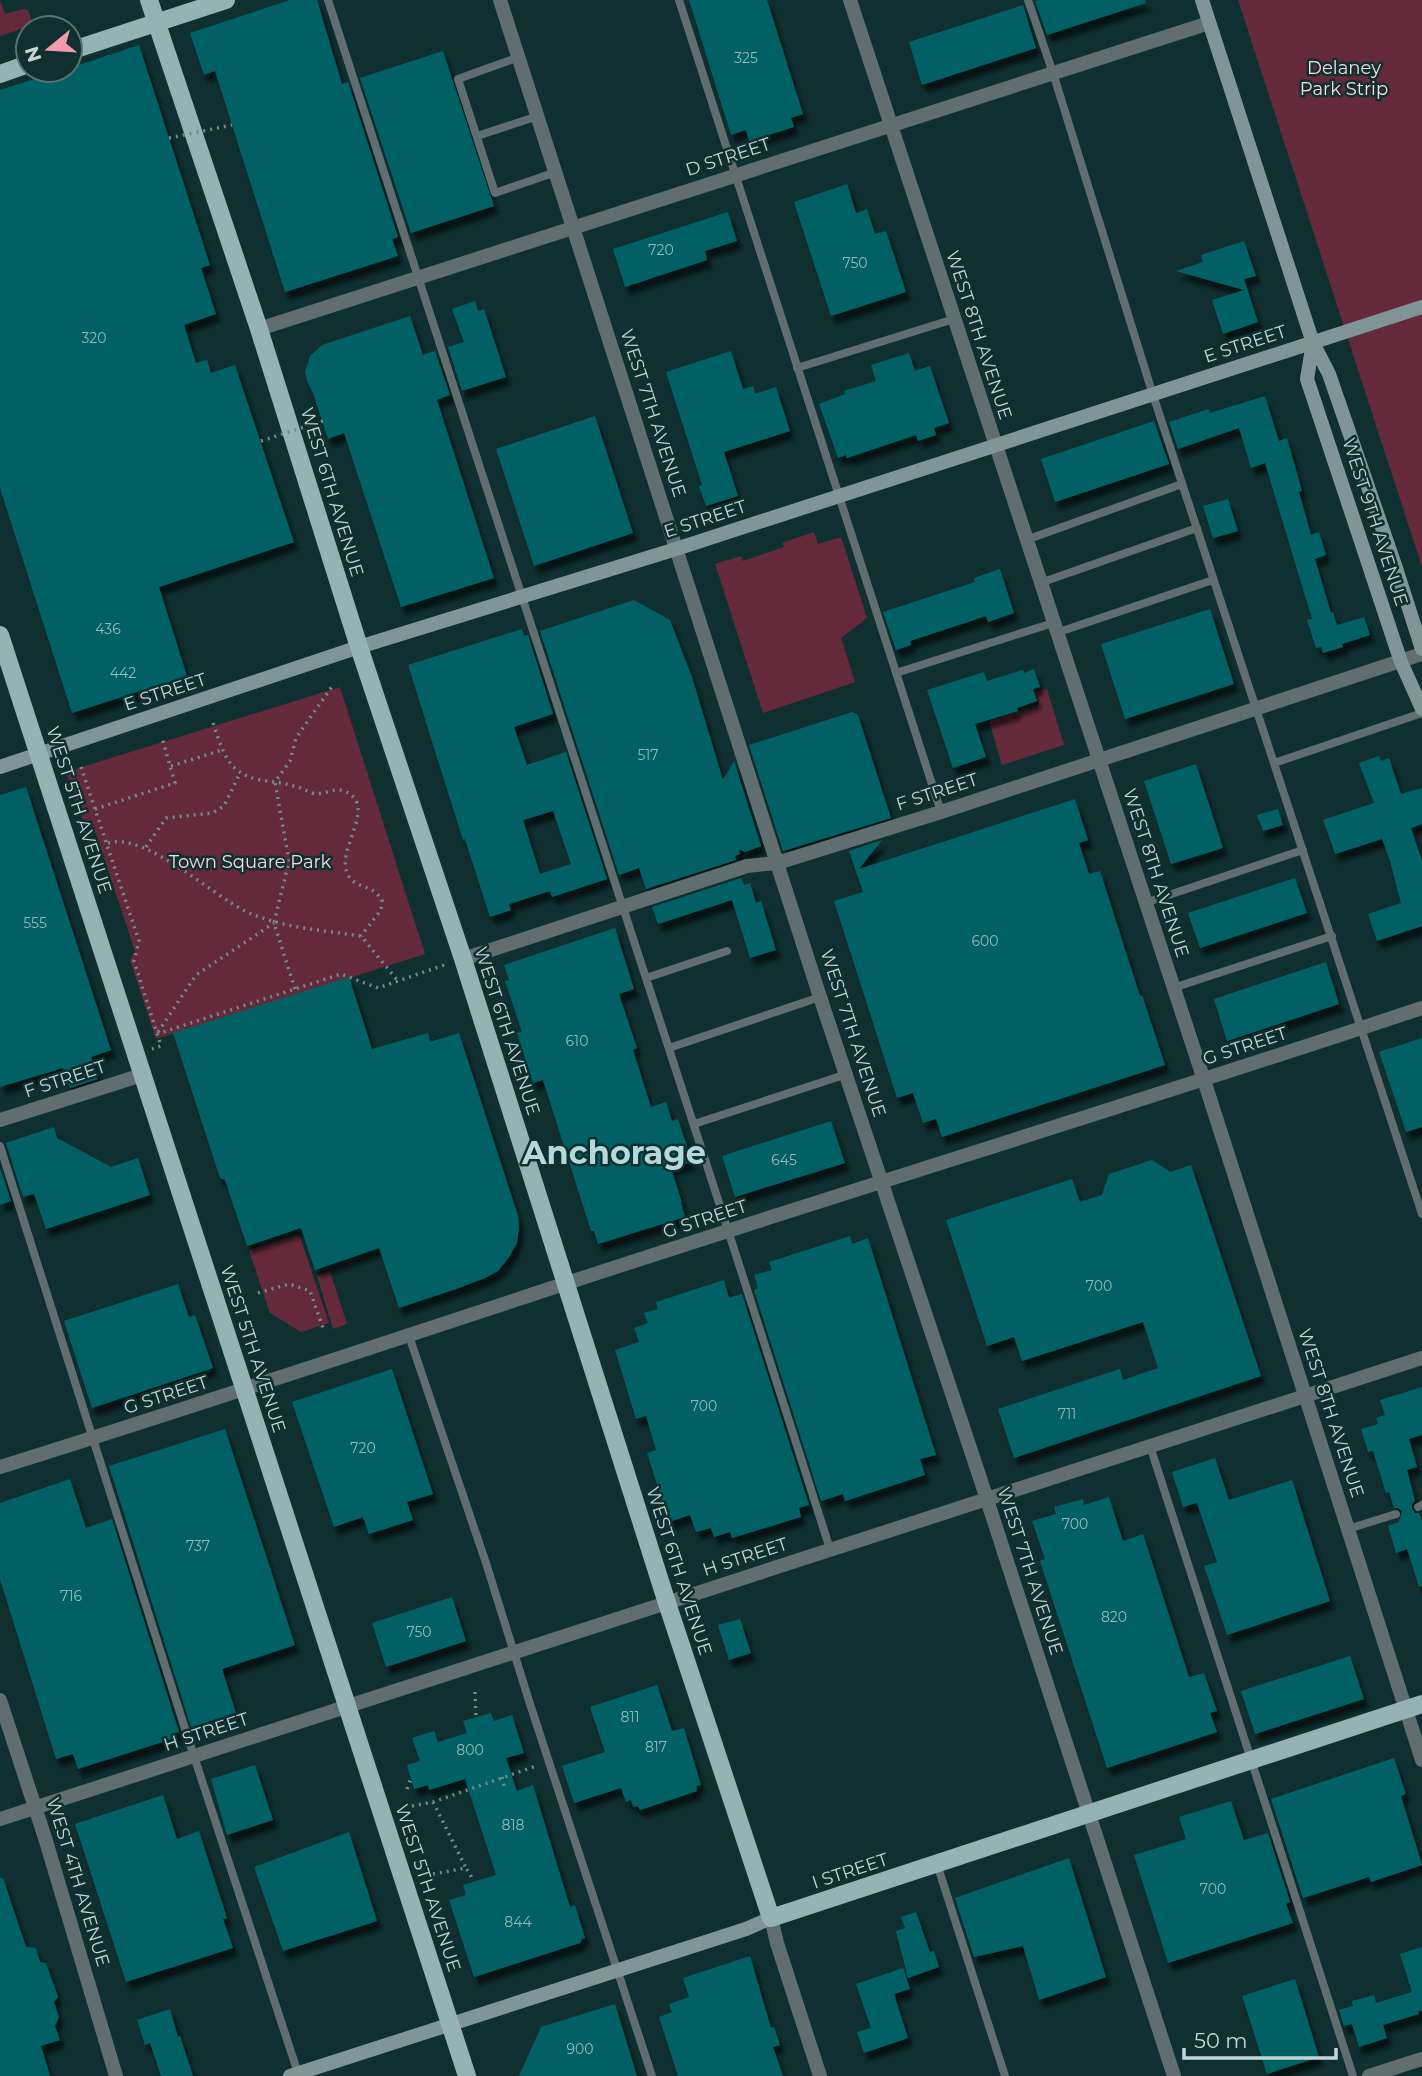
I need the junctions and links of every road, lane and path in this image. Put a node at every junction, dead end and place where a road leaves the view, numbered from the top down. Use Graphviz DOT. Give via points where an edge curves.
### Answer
graph roads {
  1 [pos="149,0"];
  2 [pos="226,0"];
  3 [pos="328,0"];
  4 [pos="500,0"];
  5 [pos="679,0"];
  6 [pos="850,0"];
  7 [pos="1028,0"];
  8 [pos="1202,0"];
  9 [pos="156,22"];
  10 [pos="1209,23"];
  11 [pos="84,46"];
  12 [pos="519,57"];
  13 [pos="1053,73"];
  14 [pos="538,116"];
  15 [pos="232,125"];
  16 [pos="890,125"];
  17 [pos="477,136"];
  18 [pos="169,138"];
  19 [pos="556,172"];
  20 [pos="735,175"];
  21 [pos="573,228"];
  22 [pos="417,278"];
  23 [pos="1422,307"];
  24 [pos="954,318"];
  25 [pos="259,329"];
  26 [pos="1313,343"];
  27 [pos="797,368"];
  28 [pos="1153,395"];
  29 [pos="323,421"];
  30 [pos="261,441"];
  31 [pos="995,445"];
  32 [pos="1182,484"];
  33 [pos="838,496"];
  34 [pos="1197,528"];
  35 [pos="1026,540"];
  36 [pos="676,549"];
  37 [pos="1213,580"];
  38 [pos="1040,583"];
  39 [pos="521,597"];
  40 [pos="1055,628"];
  41 [pos="0,635"];
  42 [pos="359,648"];
  43 [pos="1422,649"];
  44 [pos="1422,654"];
  45 [pos="1401,662"];
  46 [pos="896,673"];
  47 [pos="333,685"];
  48 [pos="1256,709"];
  49 [pos="1422,711"];
  50 [pos="213,723"];
  51 [pos="162,738"];
  52 [pos="222,751"];
  53 [pos="38,754"];
  54 [pos="1098,760"];
  55 [pos="1274,763"];
  56 [pos="0,766"];
  57 [pos="170,766"];
  58 [pos="82,767"];
  59 [pos="240,772"];
  60 [pos="275,782"];
  61 [pos="95,809"];
  62 [pos="941,811"];
  63 [pos="107,843"];
  64 [pos="146,847"];
  65 [pos="1303,850"];
  66 [pos="777,863"];
  67 [pos="1145,903"];
  68 [pos="622,906"];
  69 [pos="274,923"];
  70 [pos="360,936"];
  71 [pos="1332,936"];
  72 [pos="727,951"];
  73 [pos="463,959"];
  74 [pos="646,978"];
  75 [pos="397,981"];
  76 [pos="1173,988"];
  77 [pos="295,989"];
  78 [pos="820,997"];
  79 [pos="1422,1008"];
  80 [pos="1362,1028"];
  81 [pos="157,1034"];
  82 [pos="669,1048"];
  83 [pos="136,1054"];
  84 [pos="847,1074"];
  85 [pos="142,1075"];
  86 [pos="1204,1080"];
  87 [pos="0,1120"];
  88 [pos="694,1124"];
  89 [pos="0,1146"];
  90 [pos="882,1183"];
  91 [pos="1422,1214"];
  92 [pos="729,1232"];
  93 [pos="565,1284"];
  94 [pos="258,1293"];
  95 [pos="324,1331"];
  96 [pos="409,1336"];
  97 [pos="1422,1358"];
  98 [pos="244,1390"];
  99 [pos="1306,1396"];
  100 [pos="93,1438"];
  101 [pos="1150,1446"];
  102 [pos="0,1468"];
  103 [pos="987,1498"];
  104 [pos="1396,1514"];
  105 [pos="1348,1529"];
  106 [pos="830,1549"];
  107 [pos="667,1603"];
  108 [pos="514,1653"];
  109 [pos="475,1692"];
  110 [pos="0,1700"];
  111 [pos="347,1707"];
  112 [pos="1414,1707"];
  113 [pos="476,1717"];
  114 [pos="194,1756"];
  115 [pos="1422,1760"];
  116 [pos="1252,1761"];
  117 [pos="536,1766"];
  118 [pos="502,1777"];
  119 [pos="411,1778"];
  120 [pos="504,1786"];
  121 [pos="407,1790"];
  122 [pos="433,1802"];
  123 [pos="412,1806"];
  124 [pos="35,1807"];
  125 [pos="1088,1815"];
  126 [pos="0,1819"];
  127 [pos="937,1864"];
  128 [pos="466,1868"];
  129 [pos="433,1874"];
  130 [pos="474,1881"];
  131 [pos="771,1918"];
  132 [pos="618,1969"];
  133 [pos="450,2025"];
  134 [pos="1422,2059"];
  135 [pos="294,2075"];
  136 [pos="116,2076"];
  137 [pos="467,2076"];
  138 [pos="652,2076"];
  139 [pos="820,2076"];
  140 [pos="1005,2076"];
  141 [pos="1174,2076"];
  142 [pos="1353,2076"];
  143 [pos="1369,2076"];
  1 -- 9 [label="main road, WEST 6TH AVENUE"];
  2 -- 9 [label="main road"];
  3 -- 22 [label="lane"];
  4 -- 12 [label="street, WEST 7TH AVENUE"];
  5 -- 20 [label="lane"];
  6 -- 16 [label="street, WEST 8TH AVENUE"];
  7 -- 13 [label="lane"];
  8 -- 10 [label="street, WEST 9TH AVENUE"];
  9 -- 11 [label="main road"];
  9 -- 25 [label="main road, WEST 6TH AVENUE"];
  10 -- 13 [label="street, D STREET"];
  10 -- 26 [label="street, WEST 9TH AVENUE"];
  12 -- 14 [label="street, WEST 7TH AVENUE"];
  12 -- 17 [label="lane" via="458,79"];
  13 -- 16 [label="street, D STREET"];
  13 -- 28 [label="lane"];
  14 -- 17 [label="lane"];
  14 -- 19 [label="street, WEST 7TH AVENUE"];
  15 -- 18 [label="path, bridge"];
  16 -- 20 [label="street, D STREET"];
  16 -- 24 [label="street, WEST 8TH AVENUE"];
  17 -- 19 [label="lane" via="495,193"];
  19 -- 21 [label="street, WEST 7TH AVENUE"];
  20 -- 21 [label="street, D STREET"];
  20 -- 27 [label="lane"];
  21 -- 22 [label="street, D STREET"];
  21 -- 36 [label="street, WEST 7TH AVENUE"];
  22 -- 25 [label="street, D STREET"];
  22 -- 39 [label="lane"];
  23 -- 26 [label="street, E STREET"];
  24 -- 27 [label="lane"];
  24 -- 31 [label="street, WEST 8TH AVENUE"];
  25 -- 42 [label="main road, WEST 6TH AVENUE"];
  26 -- 28 [label="street, E STREET"];
  26 -- 43 [label="street, WEST 9TH AVENUE" via="1333,387"];
  26 -- 45 [label="street, WEST 9TH AVENUE" via="1307,379"];
  27 -- 33 [label="lane"];
  28 -- 31 [label="street, E STREET"];
  28 -- 32 [label="lane"];
  29 -- 30 [label="path, bridge"];
  31 -- 33 [label="street, E STREET"];
  31 -- 35 [label="street, WEST 8TH AVENUE"];
  32 -- 34 [label="lane"];
  32 -- 35 [label="lane"];
  33 -- 36 [label="street, E STREET"];
  33 -- 46 [label="lane"];
  34 -- 37 [label="lane"];
  34 -- 38 [label="lane"];
  35 -- 38 [label="street, WEST 8TH AVENUE"];
  36 -- 39 [label="street, E STREET"];
  36 -- 66 [label="street, WEST 7TH AVENUE"];
  37 -- 40 [label="lane"];
  37 -- 48 [label="lane"];
  38 -- 40 [label="street, WEST 8TH AVENUE"];
  39 -- 42 [label="street, E STREET"];
  39 -- 68 [label="lane"];
  40 -- 46 [label="lane"];
  40 -- 54 [label="street, WEST 8TH AVENUE"];
  41 -- 53 [label="main road, WEST 5TH AVENUE"];
  42 -- 53 [label="street, E STREET"];
  42 -- 73 [label="main road, WEST 6TH AVENUE"];
  44 -- 45 [label="street, F STREET"];
  45 -- 48 [label="street, F STREET"];
  45 -- 49 [label="street, WEST 9TH AVENUE"];
  46 -- 62 [label="lane"];
  47 -- 60 [label="path" via="296,738 290,761"];
  48 -- 54 [label="street, F STREET"];
  48 -- 55 [label="lane"];
  49 -- 55 [label="lane"];
  50 -- 52 [label="path"];
  51 -- 57 [label="path"];
  52 -- 57 [label="path"];
  52 -- 59 [label="path"];
  53 -- 56 [label="street, E STREET"];
  53 -- 83 [label="main road, WEST 5TH AVENUE"];
  54 -- 62 [label="street, F STREET"];
  54 -- 67 [label="street, WEST 8TH AVENUE"];
  55 -- 65 [label="lane"];
  57 -- 61 [label="path" via="175,783"];
  58 -- 61 [label="path"];
  59 -- 60 [label="path" via="255,780"];
  59 -- 64 [label="path" via="225,806 212,813 166,818"];
  60 -- 69 [label="path" via="289,861"];
  60 -- 70 [label="path" via="313,793 343,791 356,802 359,814 344,863 346,872 353,882 382,900 381,910"];
  61 -- 63 [label="path"];
  62 -- 66 [label="street, F STREET"];
  63 -- 64 [label="path" via="117,840"];
  63 -- 81 [label="path" via="139,941 134,961"];
  64 -- 69 [label="path" via="243,910"];
  65 -- 67 [label="lane"];
  65 -- 71 [label="lane"];
  66 -- 68 [label="street, F STREET" via="747,866"];
  66 -- 78 [label="street, WEST 7TH AVENUE"];
  67 -- 76 [label="street, WEST 8TH AVENUE"];
  68 -- 73 [label="street, F STREET"];
  68 -- 74 [label="lane"];
  69 -- 70 [label="path"];
  69 -- 77 [label="path"];
  69 -- 81 [label="path" via="196,975"];
  70 -- 75 [label="path"];
  71 -- 76 [label="lane"];
  71 -- 80 [label="lane"];
  72 -- 74 [label="lane"];
  73 -- 75 [label="path"];
  73 -- 93 [label="main road, WEST 6TH AVENUE"];
  74 -- 82 [label="lane"];
  75 -- 77 [label="path" via="378,988 341,974"];
  76 -- 86 [label="street, WEST 8TH AVENUE"];
  77 -- 81 [label="path"];
  78 -- 82 [label="lane"];
  78 -- 84 [label="street, WEST 7TH AVENUE"];
  79 -- 80 [label="street, G STREET"];
  80 -- 86 [label="street, G STREET"];
  80 -- 91 [label="lane"];
  81 -- 83 [label="path" via="161,1046"];
  82 -- 88 [label="lane"];
  83 -- 85 [label="main road, WEST 5TH AVENUE"];
  84 -- 88 [label="lane"];
  84 -- 90 [label="street, WEST 7TH AVENUE"];
  85 -- 87 [label="street, F STREET"];
  85 -- 98 [label="main road, WEST 5TH AVENUE"];
  86 -- 90 [label="street, G STREET"];
  86 -- 99 [label="street, WEST 8TH AVENUE"];
  88 -- 92 [label="lane"];
  89 -- 100 [label="lane"];
  90 -- 92 [label="street, G STREET"];
  90 -- 103 [label="street, WEST 7TH AVENUE"];
  92 -- 93 [label="street, G STREET"];
  92 -- 106 [label="lane"];
  93 -- 96 [label="street, G STREET"];
  93 -- 107 [label="main road, WEST 6TH AVENUE"];
  94 -- 95 [label="path" via="289,1284 310,1291"];
  96 -- 98 [label="street, G STREET"];
  96 -- 108 [label="lane"];
  97 -- 99 [label="street, H STREET"];
  98 -- 100 [label="street, G STREET"];
  98 -- 111 [label="main road, WEST 5TH AVENUE"];
  99 -- 101 [label="street, H STREET"];
  99 -- 105 [label="street, WEST 8TH AVENUE"];
  100 -- 102 [label="street, G STREET"];
  100 -- 114 [label="lane"];
  101 -- 103 [label="street, H STREET"];
  101 -- 116 [label="lane"];
  103 -- 106 [label="street, H STREET"];
  103 -- 125 [label="street, WEST 7TH AVENUE"];
  104 -- 105 [label="lane"];
  105 -- 112 [label="street, WEST 8TH AVENUE"];
  106 -- 107 [label="street, H STREET"];
  107 -- 108 [label="street, H STREET"];
  107 -- 131 [label="main road, WEST 6TH AVENUE"];
  108 -- 111 [label="street, H STREET"];
  108 -- 132 [label="lane"];
  109 -- 113 [label="path"];
  110 -- 124 [label="street, WEST 4TH AVENUE"];
  111 -- 114 [label="street, H STREET"];
  111 -- 133 [label="main road, WEST 5TH AVENUE"];
  112 -- 115 [label="street, WEST 8TH AVENUE"];
  112 -- 116 [label="main road, I STREET"];
  114 -- 124 [label="street, H STREET"];
  114 -- 135 [label="lane"];
  116 -- 125 [label="main road, I STREET"];
  116 -- 142 [label="lane"];
  117 -- 118 [label="path"];
  118 -- 120 [label="path"];
  118 -- 122 [label="path"];
  119 -- 121 [label="path"];
  122 -- 123 [label="path"];
  122 -- 128 [label="path"];
  124 -- 126 [label="street, H STREET"];
  124 -- 136 [label="street, WEST 4TH AVENUE"];
  125 -- 127 [label="main road, I STREET"];
  125 -- 141 [label="street, WEST 7TH AVENUE"];
  127 -- 131 [label="main road, I STREET"];
  127 -- 140 [label="lane"];
  128 -- 129 [label="path"];
  128 -- 130 [label="path"];
  131 -- 132 [label="street, I STREET"];
  131 -- 139 [label="street, WEST 6TH AVENUE"];
  132 -- 133 [label="street, I STREET"];
  132 -- 138 [label="lane"];
  133 -- 135 [label="street, I STREET"];
  133 -- 137 [label="main road, WEST 5TH AVENUE"];
  134 -- 143 [label="street"];
}
